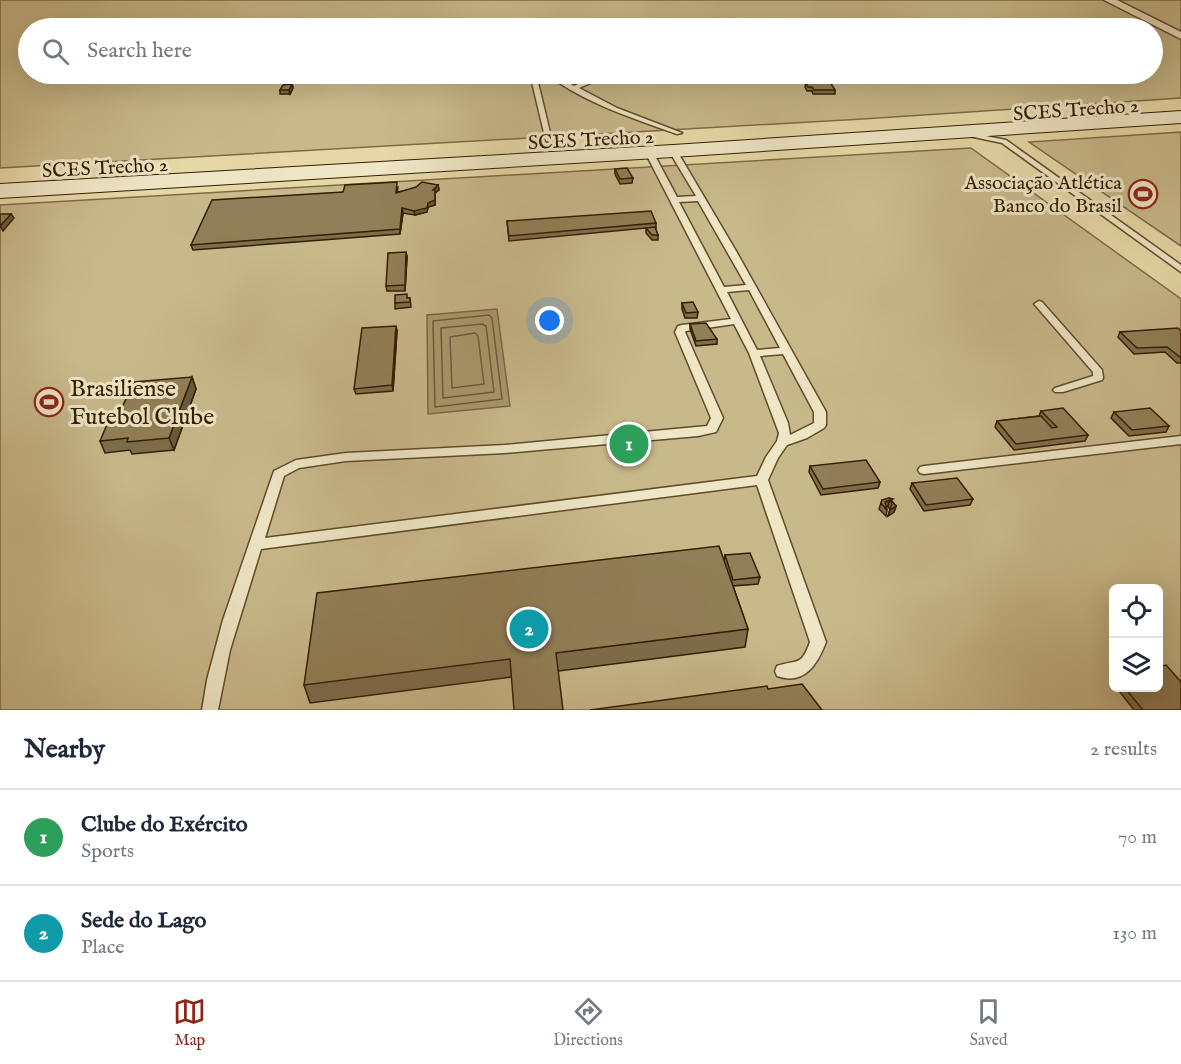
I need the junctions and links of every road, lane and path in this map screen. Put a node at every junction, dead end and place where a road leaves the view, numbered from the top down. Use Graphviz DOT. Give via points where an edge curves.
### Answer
graph roads {
  1 [pos="1109,0"];
  2 [pos="1145,18"];
  3 [pos="1163,27"];
  4 [pos="1181,36"];
  5 [pos="535,84"];
  6 [pos="568,84"];
  7 [pos="582,84"];
  8 [pos="574,87"];
  9 [pos="1181,102"];
  10 [pos="1181,117"];
  11 [pos="1068,124"];
  12 [pos="903,135"];
  13 [pos="549,141"];
  14 [pos="1004,141"];
  15 [pos="676,142"];
  16 [pos="649,152"];
  17 [pos="67,169"];
  18 [pos="0,173"];
  19 [pos="50,188"];
  20 [pos="0,191"];
  21 [pos="701,198"];
  22 [pos="674,200"];
  23 [pos="1181,268"];
  24 [pos="752,287"];
  25 [pos="722,290"];
  26 [pos="1039,304"];
  27 [pos="738,321"];
  28 [pos="787,351"];
  29 [pos="754,353"];
  30 [pos="1059,390"];
  31 [pos="1181,440"];
  32 [pos="783,442"];
  33 [pos="924,470"];
  34 [pos="762,480"];
  35 [pos="256,544"];
  36 [pos="783,671"];
  37 [pos="210,710"];
  1 -- 2 [label="street"];
  3 -- 4 [label="street"];
  5 -- 13 [label="lane"];
  6 -- 8 [label="lane"];
  7 -- 8 [label="lane"];
  8 -- 15 [label="lane"];
  9 -- 15 [label="main road, SCES Trecho 2"];
  10 -- 11 [label="main road, SCES Trecho 2"];
  11 -- 12 [label="main road, SCES Trecho 2"];
  11 -- 14 [label="lane, SCES Trecho 2" via="1053,130 1010,132 1004,135"];
  12 -- 14 [label="lane, SCES Trecho 2" via="977,135"];
  12 -- 15 [label="main road, SCES Trecho 2"];
  13 -- 15 [label="main road, SCES Trecho 2"];
  13 -- 17 [label="main road, SCES Trecho 2"];
  14 -- 23 [label="lane, SCES Trecho 2"];
  15 -- 16 [label="main road, SCES Trecho 2"];
  15 -- 21 [label="lane"];
  16 -- 19 [label="main road, SCES Trecho 2"];
  16 -- 22 [label="lane"];
  17 -- 18 [label="main road, SCES Trecho 2"];
  17 -- 19 [label="main road" via="46,179 43,183"];
  19 -- 20 [label="main road, SCES Trecho 2"];
  21 -- 22 [label="lane"];
  21 -- 24 [label="lane"];
  22 -- 25 [label="lane"];
  24 -- 25 [label="lane"];
  24 -- 28 [label="lane"];
  25 -- 27 [label="lane"];
  26 -- 30 [label="lane" via="1098,372 1098,378 1091,382"];
  27 -- 29 [label="lane"];
  27 -- 35 [label="lane" via="682,328 680,332 717,418 712,429 505,449 346,457 296,465 278,474"];
  28 -- 29 [label="lane"];
  28 -- 32 [label="lane" via="820,412 820,425"];
  29 -- 32 [label="lane" via="782,423"];
  31 -- 33 [label="lane"];
  32 -- 34 [label="lane"];
  34 -- 35 [label="lane"];
  34 -- 36 [label="lane" via="818,642 812,661 799,670"];
  35 -- 37 [label="lane" via="217,666"];
}
